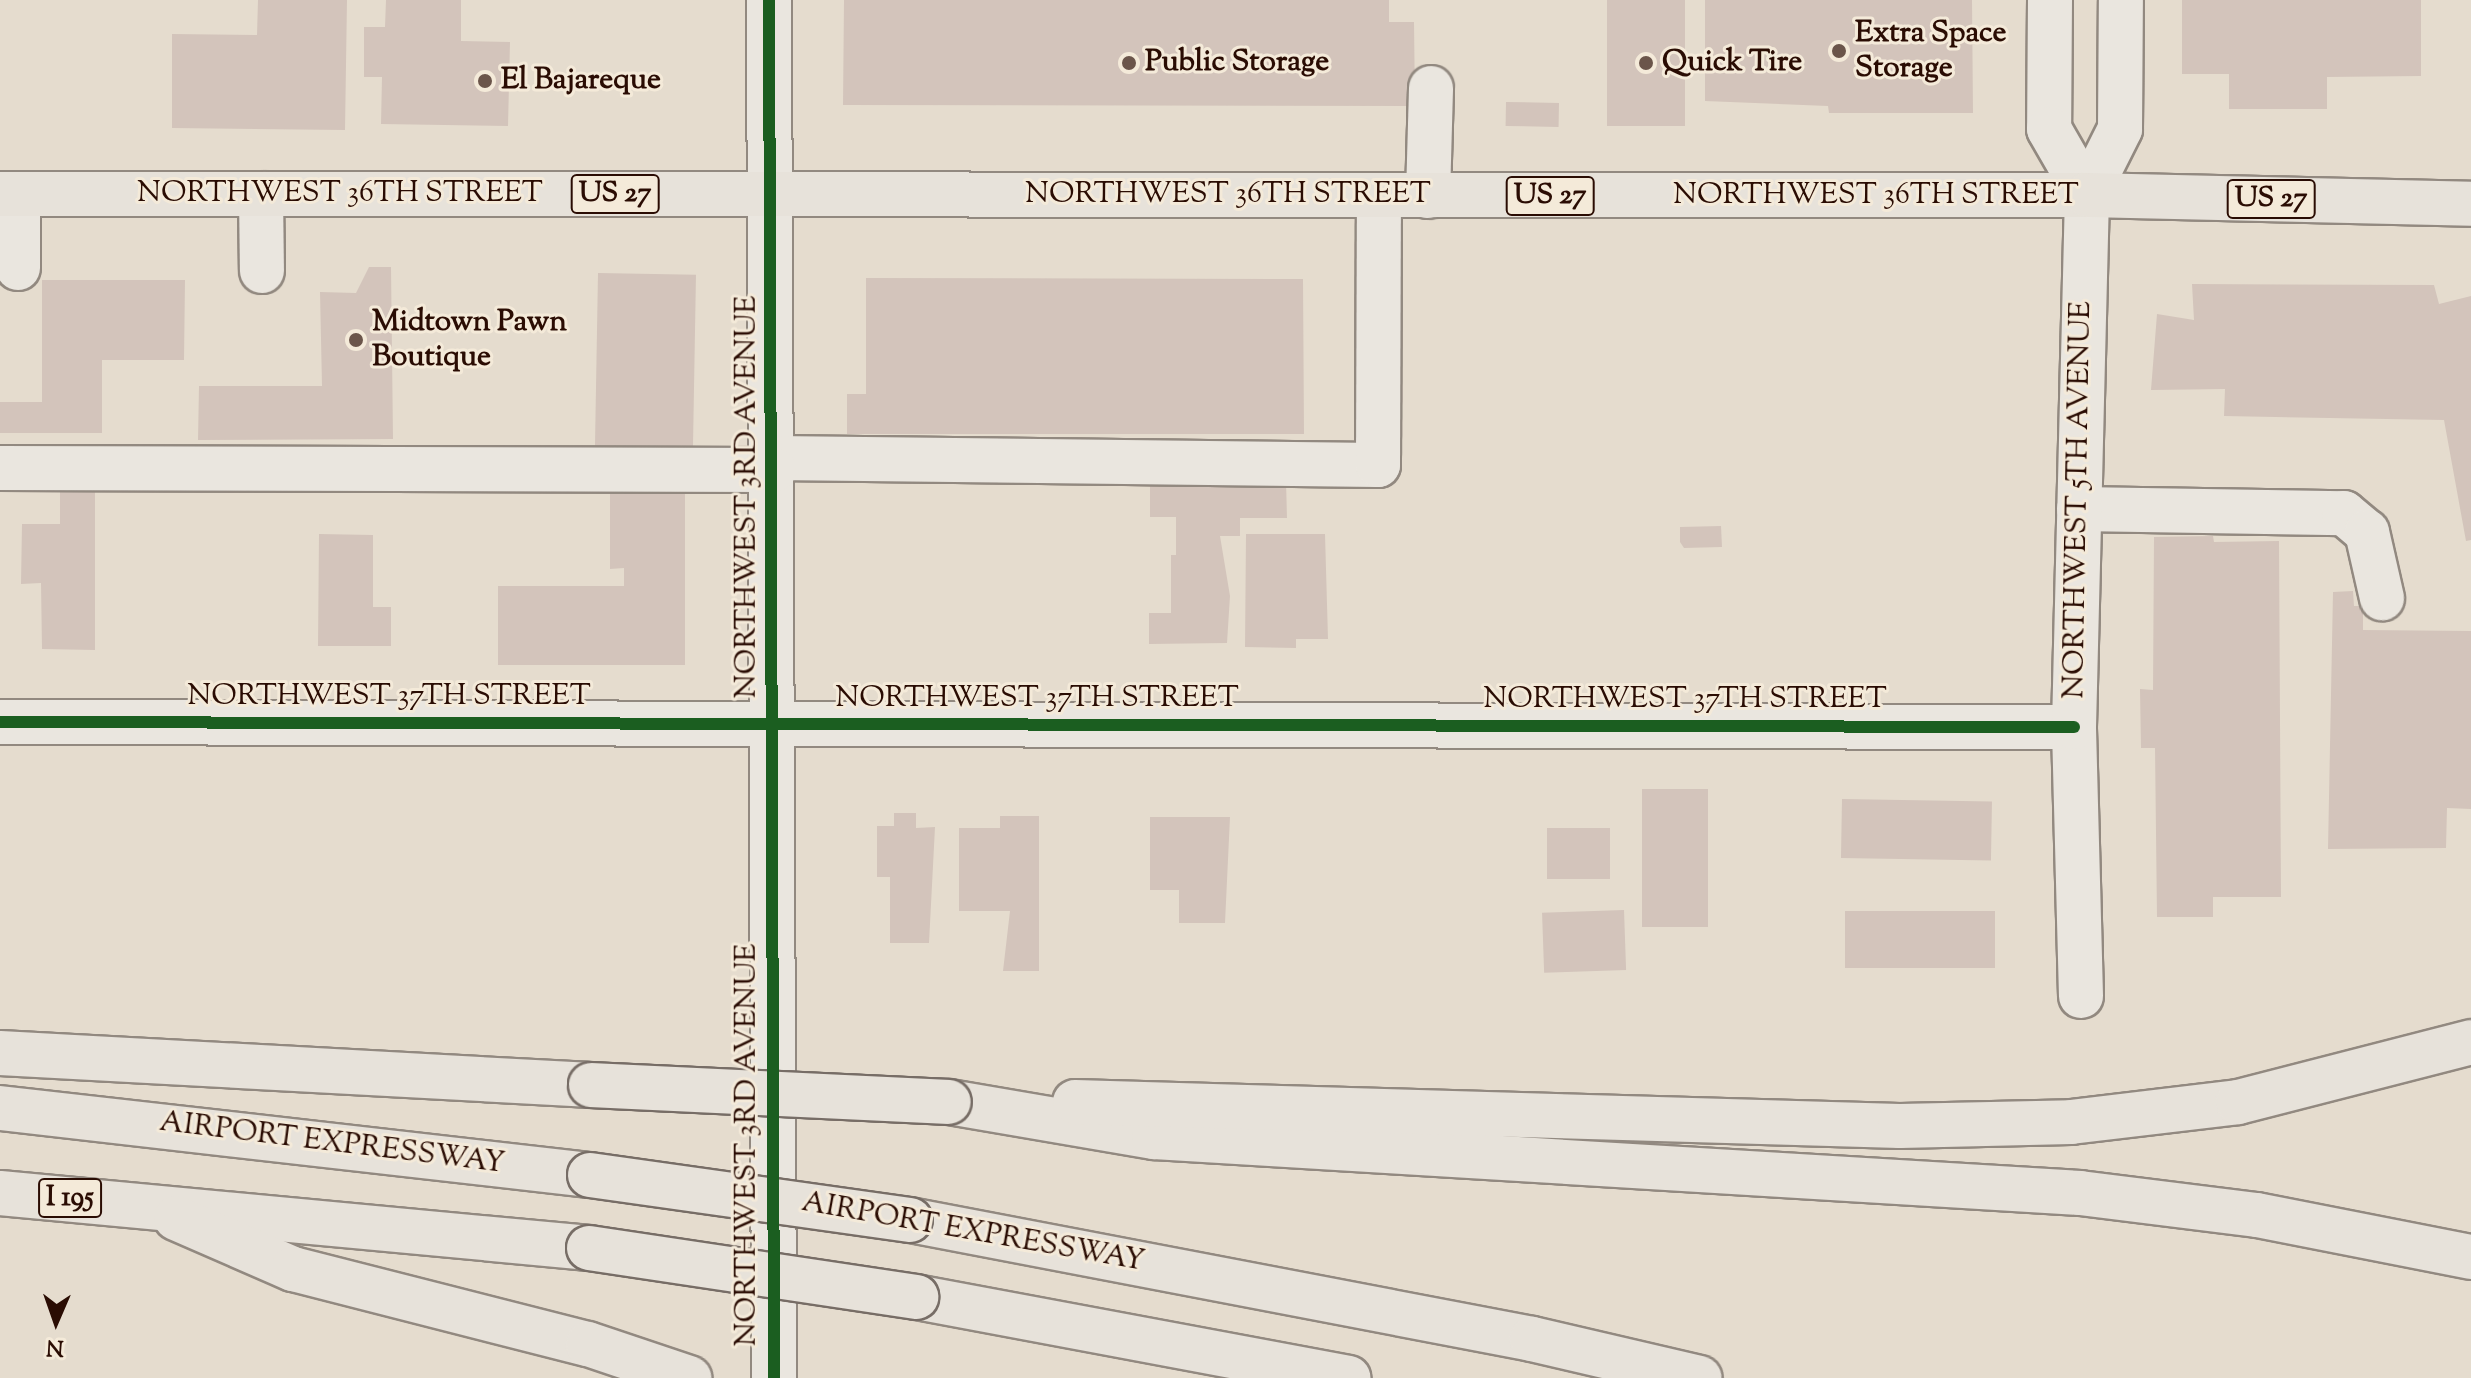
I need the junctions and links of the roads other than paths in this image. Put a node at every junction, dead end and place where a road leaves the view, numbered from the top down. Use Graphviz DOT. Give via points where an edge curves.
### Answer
graph roads {
  1 [pos="769,0"];
  2 [pos="2050,0"];
  3 [pos="2121,0"];
  4 [pos="1431,88"];
  5 [pos="9,194"];
  6 [pos="261,194"];
  7 [pos="772,194"];
  8 [pos="2087,195"];
  9 [pos="1379,196"];
  10 [pos="1428,196"];
  11 [pos="2466,201"];
  12 [pos="18,268"];
  13 [pos="262,271"];
  14 [pos="774,464"];
  15 [pos="0,468"];
  16 [pos="2079,509"];
  17 [pos="2382,598"];
  18 [pos="0,722"];
  19 [pos="776,724"];
  20 [pos="2074,727"];
  21 [pos="2081,996"];
  22 [pos="2471,1042"];
  23 [pos="0,1053"];
  24 [pos="949,1102"];
  25 [pos="0,1108"];
  26 [pos="0,1193"];
  27 [pos="141,1203"];
  28 [pos="2471,1257"];
  29 [pos="689,1378"];
  30 [pos="774,1378"];
  31 [pos="1348,1378"];
  32 [pos="1700,1378"];
  1 -- 7 [label="street, NORTHWEST 3RD AVENUE"];
  2 -- 8 [label="street" via="2049,129"];
  3 -- 8 [label="street, NORTHWEST 5TH AVENUE" via="2120,129"];
  4 -- 10 [label="street"];
  5 -- 6 [label="main road, NORTHWEST 36TH STREET / US 27"];
  5 -- 12 [label="street"];
  6 -- 7 [label="main road, NORTHWEST 36TH STREET / US 27"];
  6 -- 13 [label="street"];
  7 -- 9 [label="main road, NORTHWEST 36TH STREET / US 27"];
  7 -- 14 [label="street, NORTHWEST 3RD AVENUE"];
  8 -- 10 [label="main road, NORTHWEST 36TH STREET / US 27"];
  8 -- 11 [label="main road, NORTHWEST 36TH STREET / US 27"];
  8 -- 16 [label="street, NORTHWEST 5TH AVENUE"];
  9 -- 10 [label="main road, NORTHWEST 36TH STREET / US 27"];
  9 -- 14 [label="street" via="1378,465"];
  14 -- 15 [label="street"];
  14 -- 19 [label="street, NORTHWEST 3RD AVENUE"];
  16 -- 17 [label="street" via="2344,513 2367,532"];
  16 -- 20 [label="street, NORTHWEST 5TH AVENUE"];
  18 -- 19 [label="street, NORTHWEST 37TH STREET"];
  19 -- 20 [label="street, NORTHWEST 37TH STREET"];
  19 -- 30 [label="street, NORTHWEST 3RD AVENUE"];
  20 -- 21 [label="street, NORTHWEST 5TH AVENUE"];
  22 -- 24 [label="main road" via="2238,1102 2000,1125 1156,1102"];
  23 -- 24 [label="main road, bridge"];
  24 -- 28 [label="main road" via="1154,1137 2135,1198"];
  25 -- 32 [label="main road, AIRPORT EXPRESSWAY, bridge" via="590,1175 910,1220 1532,1339"];
  26 -- 27 [label="main road, I 195"];
  27 -- 29 [label="main road" via="293,1269 588,1344"];
  27 -- 31 [label="main road, bridge" via="589,1248 916,1297"];
}
